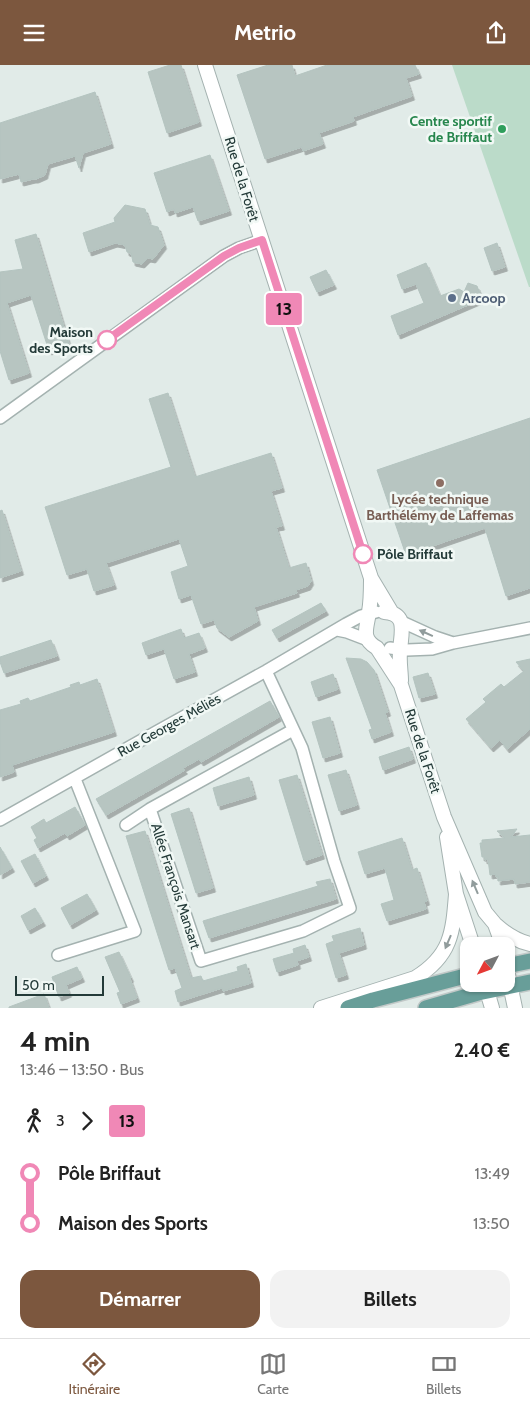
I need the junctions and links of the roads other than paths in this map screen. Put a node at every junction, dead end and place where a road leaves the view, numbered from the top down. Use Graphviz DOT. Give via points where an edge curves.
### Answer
graph roads {
  1 [pos="205,65"];
  2 [pos="262,240"];
  3 [pos="0,418"];
  4 [pos="370,578"];
  5 [pos="382,616"];
  6 [pos="530,628"];
  7 [pos="337,630"];
  8 [pos="453,643"];
  9 [pos="387,645"];
  10 [pos="266,671"];
  11 [pos="401,685"];
  12 [pos="293,730"];
  13 [pos="75,779"];
  14 [pos="150,809"];
  15 [pos="444,817"];
  16 [pos="0,820"];
  17 [pos="126,825"];
  18 [pos="456,894"];
  19 [pos="495,924"];
  20 [pos="470,937"];
  21 [pos="500,937"];
  22 [pos="530,944"];
  23 [pos="58,955"];
  24 [pos="530,961"];
  25 [pos="515,964"];
  26 [pos="460,977"];
  27 [pos="530,982"];
  28 [pos="515,985"];
  29 [pos="469,993"];
  30 [pos="488,993"];
  31 [pos="513,993"];
  32 [pos="321,1008"];
  33 [pos="348,1008"];
  34 [pos="426,1008"];
  35 [pos="492,1008"];
  36 [pos="516,1008"];
  1 -- 2 [label="street, Rue de la Forêt"];
  2 -- 3 [label="street" via="224,256"];
  2 -- 4 [label="street, Rue de la Forêt"];
  4 -- 5 [label="street, Rue de la Forêt"];
  4 -- 5 [label="street, Rue de la Forêt"];
  5 -- 7 [label="street, Rue Georges Méliès" via="361,615"];
  8 -- 5 [label="street, one-way"];
  5 -- 9 [label="street" via="403,629"];
  5 -- 9 [label="street" via="366,634"];
  6 -- 8 [label="street"];
  7 -- 9 [label="street"];
  7 -- 10 [label="street, Rue Georges Méliès"];
  8 -- 9 [label="street" via="420,651"];
  9 -- 11 [label="street"];
  9 -- 11 [label="street"];
  10 -- 12 [label="street, Allée François Mansart"];
  10 -- 13 [label="street, Rue Georges Méliès"];
  11 -- 15 [label="street, Rue de la Forêt"];
  12 -- 14 [label="street, Allée François Mansart"];
  12 -- 14 [label="street, Allée François Mansart" via="302,748 350,908 303,931 201,961"];
  13 -- 16 [label="street, Rue Georges Méliès"];
  13 -- 23 [label="street" via="135,931"];
  14 -- 17 [label="street"];
  15 -- 18 [label="street, Rue de la Forêt"];
  19 -- 15 [label="street, Rue de la Forêt, one-way" via="486,912"];
  18 -- 20 [label="street, Rue de la Forêt"];
  18 -- 32 [label="street, Rue de la Forêt, one-way" via="447,947 424,972 415,978"];
  19 -- 21 [label="street, Rue de la Forêt"];
  19 -- 22 [label="street, Rue de la Forêt"];
  24 -- 25 [label="main road"];
  26 -- 33 [label="main road"];
  27 -- 28 [label="main road"];
  29 -- 34 [label="main road"];
  30 -- 35 [label="street"];
  31 -- 36 [label="street"];
}
